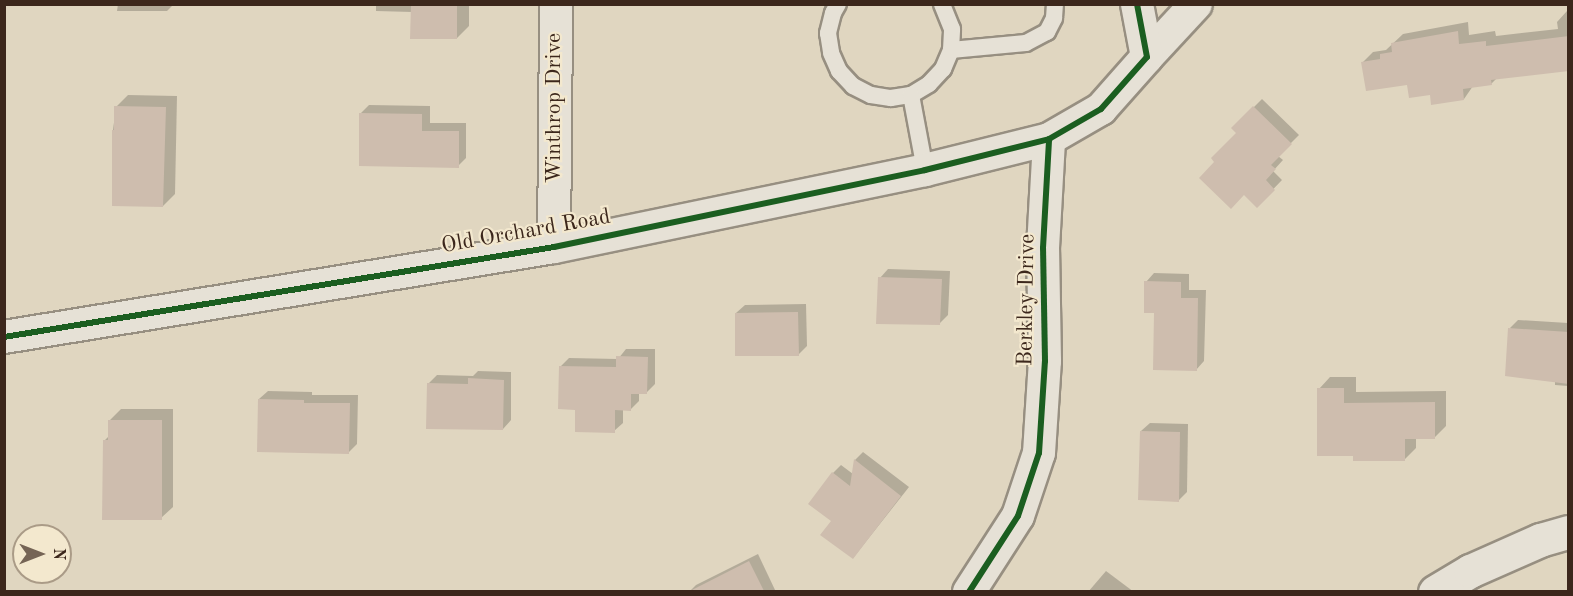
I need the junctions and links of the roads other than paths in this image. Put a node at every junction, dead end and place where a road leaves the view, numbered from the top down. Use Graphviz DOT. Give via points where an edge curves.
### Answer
graph roads {
  1 [pos="555,4"];
  2 [pos="838,4"];
  3 [pos="942,4"];
  4 [pos="1055,4"];
  5 [pos="1137,4"];
  6 [pos="1196,4"];
  7 [pos="951,50"];
  8 [pos="1148,57"];
  9 [pos="912,94"];
  10 [pos="1049,139"];
  11 [pos="926,170"];
  12 [pos="554,248"];
  13 [pos="4,337"];
  14 [pos="1569,532"];
  15 [pos="969,591"];
  16 [pos="1435,591"];
  1 -- 12 [label="street, Winthrop Drive"];
  2 -- 9 [label="lane" via="828,33 839,71 871,95 891,98"];
  3 -- 7 [label="lane" via="952,29"];
  4 -- 7 [label="lane" via="1047,32 1026,43"];
  5 -- 8 [label="street"];
  6 -- 8 [label="street"];
  7 -- 9 [label="lane" via="943,69"];
  8 -- 10 [label="street" via="1101,109"];
  9 -- 11 [label="lane"];
  10 -- 11 [label="street, Old Orchard Road"];
  10 -- 15 [label="street, Berkley Drive" via="1043,248 1045,361 1039,453 1018,516"];
  11 -- 12 [label="street, Old Orchard Road"];
  12 -- 13 [label="street, Old Orchard Road"];
  14 -- 16 [label="street" via="1470,571"];
}
